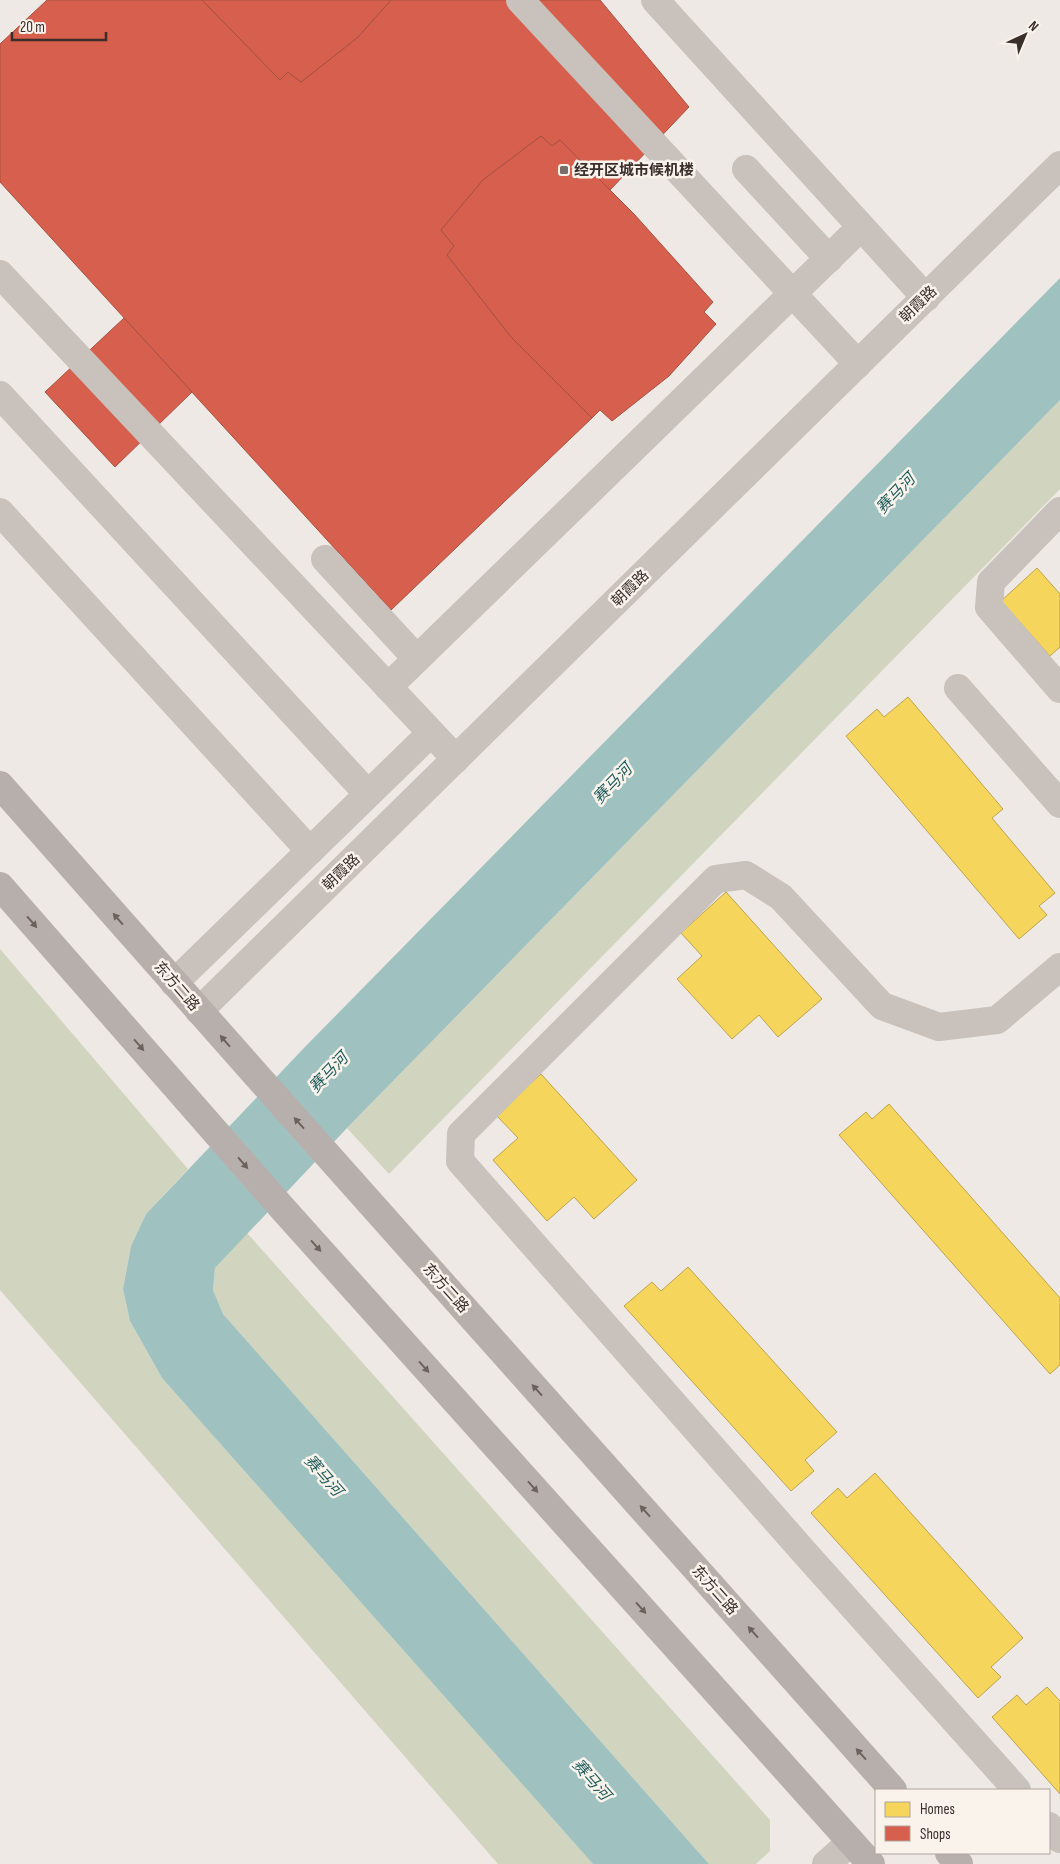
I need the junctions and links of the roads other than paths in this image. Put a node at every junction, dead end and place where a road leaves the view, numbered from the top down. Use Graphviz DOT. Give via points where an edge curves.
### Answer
graph roads {
  1 [pos="520,0"];
  2 [pos="655,0"];
  3 [pos="1060,166"];
  4 [pos="746,169"];
  5 [pos="861,228"];
  6 [pos="829,259"];
  7 [pos="0,274"];
  8 [pos="793,294"];
  9 [pos="926,298"];
  10 [pos="858,364"];
  11 [pos="0,395"];
  12 [pos="1060,511"];
  13 [pos="0,512"];
  14 [pos="325,559"];
  15 [pos="417,659"];
  16 [pos="388,687"];
  17 [pos="958,688"];
  18 [pos="1060,689"];
  19 [pos="431,733"];
  20 [pos="456,759"];
  21 [pos="0,785"];
  22 [pos="368,794"];
  23 [pos="1060,804"];
  24 [pos="310,851"];
  25 [pos="0,886"];
  26 [pos="1060,967"];
  27 [pos="174,983"];
  28 [pos="199,1011"];
  29 [pos="892,1789"];
  30 [pos="1015,1789"];
  31 [pos="1050,1827"];
  32 [pos="1060,1839"];
  33 [pos="851,1842"];
  34 [pos="950,1854"];
  35 [pos="826,1864"];
  36 [pos="871,1864"];
  37 [pos="959,1864"];
  1 -- 8 [label="street"];
  2 -- 5 [label="street"];
  3 -- 9 [label="street, 朝霞路"];
  4 -- 6 [label="street"];
  5 -- 6 [label="street"];
  5 -- 9 [label="street"];
  6 -- 8 [label="street"];
  7 -- 16 [label="street"];
  8 -- 10 [label="street"];
  8 -- 15 [label="street"];
  9 -- 10 [label="street, 朝霞路"];
  10 -- 20 [label="street, 朝霞路"];
  11 -- 22 [label="street"];
  12 -- 18 [label="street" via="991,582 989,607"];
  13 -- 24 [label="street"];
  14 -- 15 [label="street"];
  15 -- 16 [label="street"];
  16 -- 19 [label="street"];
  17 -- 23 [label="street"];
  19 -- 20 [label="street"];
  19 -- 22 [label="street"];
  20 -- 28 [label="street, 朝霞路"];
  27 -- 21 [label="main road, 东方二路, one-way"];
  22 -- 24 [label="street"];
  24 -- 27 [label="street"];
  25 -- 33 [label="main road, one-way" via="283,1209"];
  26 -- 30 [label="street" via="997,1020 939,1027 882,1006 782,897 746,875 716,879 461,1134 460,1161"];
  27 -- 28 [label="main road, 东方二路"];
  29 -- 28 [label="main road, 东方二路, one-way"];
  31 -- 32 [label="street"];
  33 -- 35 [label="street"];
  33 -- 36 [label="main road"];
  34 -- 37 [label="main road"];
}
